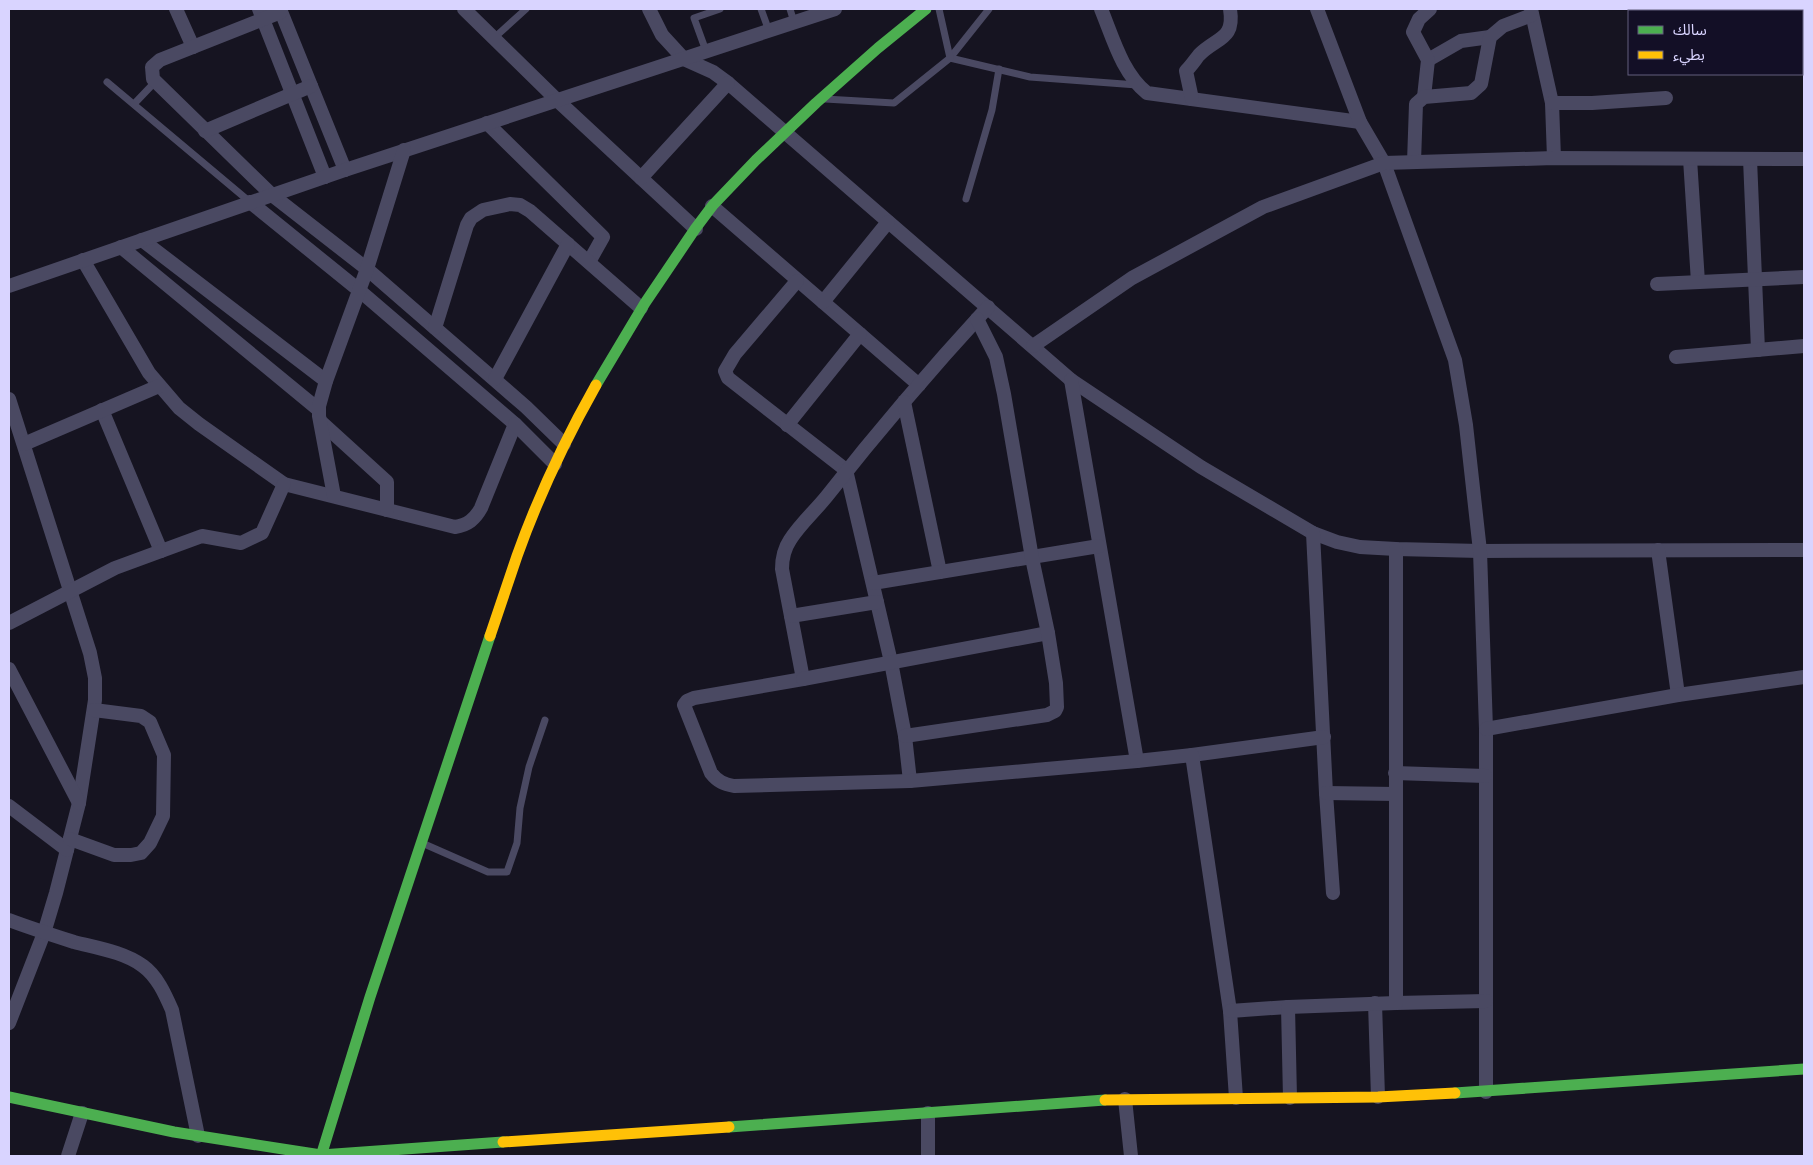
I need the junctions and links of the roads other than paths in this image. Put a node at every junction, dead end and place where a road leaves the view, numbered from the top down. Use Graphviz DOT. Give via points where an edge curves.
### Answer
graph roads {
  1 [pos="176,9"];
  2 [pos="464,9"];
  3 [pos="526,9"];
  4 [pos="649,9"];
  5 [pos="720,9"];
  6 [pos="761,9"];
  7 [pos="835,9"];
  8 [pos="926,9"];
  9 [pos="939,9"];
  10 [pos="989,9"];
  11 [pos="1101,9"];
  12 [pos="1230,9"];
  13 [pos="1317,9"];
  14 [pos="1430,9"];
  15 [pos="280,10"];
  16 [pos="1532,12"];
  17 [pos="261,14"];
  18 [pos="792,16"];
  19 [pos="769,31"];
  20 [pos="1490,37"];
  21 [pos="494,38"];
  22 [pos="193,47"];
  23 [pos="706,51"];
  24 [pos="950,58"];
  25 [pos="684,59"];
  26 [pos="1428,60"];
  27 [pos="999,69"];
  28 [pos="108,82"];
  29 [pos="155,82"];
  30 [pos="728,83"];
  31 [pos="1137,85"];
  32 [pos="311,86"];
  33 [pos="292,94"];
  34 [pos="1424,97"];
  35 [pos="1666,98"];
  36 [pos="820,99"];
  37 [pos="1192,99"];
  38 [pos="557,100"];
  39 [pos="1552,103"];
  40 [pos="134,104"];
  41 [pos="1360,122"];
  42 [pos="487,123"];
  43 [pos="205,131"];
  44 [pos="783,132"];
  45 [pos="404,150"];
  46 [pos="1554,158"];
  47 [pos="1690,159"];
  48 [pos="1750,159"];
  49 [pos="1804,159"];
  50 [pos="1414,162"];
  51 [pos="1384,163"];
  52 [pos="345,170"];
  53 [pos="325,176"];
  54 [pos="641,178"];
  55 [pos="272,195"];
  56 [pos="966,199"];
  57 [pos="250,202"];
  58 [pos="712,206"];
  59 [pos="888,222"];
  60 [pos="696,229"];
  61 [pos="142,240"];
  62 [pos="568,244"];
  63 [pos="122,247"];
  64 [pos="83,260"];
  65 [pos="589,262"];
  66 [pos="367,269"];
  67 [pos="1804,277"];
  68 [pos="1755,279"];
  69 [pos="797,281"];
  70 [pos="1698,282"];
  71 [pos="1657,284"];
  72 [pos="9,286"];
  73 [pos="360,291"];
  74 [pos="823,302"];
  75 [pos="988,307"];
  76 [pos="641,308"];
  77 [pos="977,319"];
  78 [pos="435,328"];
  79 [pos="860,334"];
  80 [pos="1033,346"];
  81 [pos="1804,346"];
  82 [pos="1758,350"];
  83 [pos="1676,357"];
  84 [pos="495,380"];
  85 [pos="1072,380"];
  86 [pos="326,381"];
  87 [pos="919,385"];
  88 [pos="159,386"];
  89 [pos="9,399"];
  90 [pos="904,402"];
  91 [pos="102,410"];
  92 [pos="320,416"];
  93 [pos="515,424"];
  94 [pos="787,425"];
  95 [pos="17,437"];
  96 [pos="564,444"];
  97 [pos="555,464"];
  98 [pos="846,470"];
  99 [pos="284,484"];
  100 [pos="334,496"];
  101 [pos="387,510"];
  102 [pos="1312,532"];
  103 [pos="1100,546"];
  104 [pos="1396,549"];
  105 [pos="1658,550"];
  106 [pos="1804,550"];
  107 [pos="161,551"];
  108 [pos="1480,551"];
  109 [pos="1032,558"];
  110 [pos="940,572"];
  111 [pos="873,583"];
  112 [pos="69,590"];
  113 [pos="877,602"];
  114 [pos="791,616"];
  115 [pos="9,623"];
  116 [pos="1048,633"];
  117 [pos="891,662"];
  118 [pos="9,669"];
  119 [pos="1804,677"];
  120 [pos="803,679"];
  121 [pos="1678,694"];
  122 [pos="94,710"];
  123 [pos="545,720"];
  124 [pos="1486,729"];
  125 [pos="904,736"];
  126 [pos="1324,737"];
  127 [pos="1192,755"];
  128 [pos="1137,761"];
  129 [pos="1395,772"];
  130 [pos="1485,776"];
  131 [pos="910,781"];
  132 [pos="1326,793"];
  133 [pos="1396,794"];
  134 [pos="79,803"];
  135 [pos="9,806"];
  136 [pos="422,843"];
  137 [pos="68,845"];
  138 [pos="1333,893"];
  139 [pos="9,920"];
  140 [pos="44,933"];
  141 [pos="1486,1002"];
  142 [pos="1375,1003"];
  143 [pos="1396,1003"];
  144 [pos="1288,1007"];
  145 [pos="1230,1011"];
  146 [pos="9,1023"];
  147 [pos="1804,1069"];
  148 [pos="1486,1092"];
  149 [pos="9,1097"];
  150 [pos="1378,1097"];
  151 [pos="1236,1098"];
  152 [pos="1290,1098"];
  153 [pos="1125,1099"];
  154 [pos="82,1113"];
  155 [pos="928,1113"];
  156 [pos="198,1136"];
  157 [pos="485,1150"];
  158 [pos="252,1151"];
  159 [pos="68,1156"];
  160 [pos="321,1156"];
  161 [pos="928,1156"];
  162 [pos="1131,1156"];
  1 -- 22 [label="street"];
  2 -- 21 [label="street"];
  3 -- 21 [label="lane"];
  4 -- 25 [label="street" via="662,35"];
  5 -- 23 [label="lane" via="694,18"];
  6 -- 19 [label="lane"];
  7 -- 18 [label="street"];
  8 -- 36 [label="street" via="895,32"];
  9 -- 24 [label="lane"];
  10 -- 24 [label="lane"];
  11 -- 31 [label="street" via="1128,74"];
  12 -- 37 [label="street" via="1233,23 1225,36 1200,54 1186,71"];
  13 -- 41 [label="street"];
  14 -- 26 [label="street" via="1419,19 1413,32"];
  15 -- 17 [label="street"];
  15 -- 32 [label="street"];
  16 -- 20 [label="street" via="1503,26"];
  16 -- 39 [label="street"];
  17 -- 22 [label="street"];
  17 -- 33 [label="street"];
  18 -- 19 [label="street"];
  19 -- 23 [label="street"];
  20 -- 26 [label="street" via="1461,41"];
  20 -- 34 [label="street" via="1481,84 1471,93"];
  21 -- 38 [label="street"];
  22 -- 29 [label="street" via="155,64 151,71"];
  23 -- 25 [label="street"];
  24 -- 27 [label="lane"];
  24 -- 36 [label="lane" via="894,103"];
  25 -- 30 [label="street"];
  25 -- 38 [label="street"];
  26 -- 34 [label="street"];
  27 -- 31 [label="lane" via="1030,77"];
  27 -- 56 [label="lane" via="992,110"];
  28 -- 40 [label="lane"];
  29 -- 40 [label="lane"];
  29 -- 43 [label="street"];
  30 -- 44 [label="street"];
  30 -- 54 [label="street"];
  31 -- 37 [label="street" via="1147,93"];
  32 -- 33 [label="street"];
  32 -- 52 [label="street"];
  33 -- 43 [label="street"];
  33 -- 53 [label="street"];
  34 -- 50 [label="street" via="1416,104"];
  35 -- 39 [label="street" via="1592,104"];
  36 -- 44 [label="street"];
  37 -- 41 [label="street"];
  38 -- 42 [label="street"];
  38 -- 54 [label="street"];
  39 -- 46 [label="street"];
  40 -- 57 [label="lane"];
  41 -- 51 [label="street"];
  42 -- 45 [label="street"];
  42 -- 65 [label="street" via="603,237"];
  43 -- 55 [label="street"];
  44 -- 58 [label="street"];
  44 -- 59 [label="street"];
  45 -- 52 [label="street"];
  45 -- 66 [label="street"];
  46 -- 47 [label="street"];
  46 -- 50 [label="street"];
  47 -- 48 [label="street"];
  47 -- 70 [label="street"];
  48 -- 49 [label="street"];
  48 -- 68 [label="street"];
  50 -- 51 [label="street"];
  51 -- 80 [label="street" via="1263,207 1132,278"];
  51 -- 108 [label="street" via="1455,360"];
  52 -- 53 [label="street"];
  53 -- 55 [label="street"];
  54 -- 60 [label="street"];
  55 -- 57 [label="street"];
  55 -- 66 [label="street"];
  57 -- 61 [label="street"];
  57 -- 73 [label="street"];
  58 -- 60 [label="street"];
  58 -- 69 [label="street"];
  59 -- 74 [label="street"];
  59 -- 75 [label="street"];
  60 -- 76 [label="street"];
  61 -- 63 [label="street"];
  61 -- 86 [label="street"];
  62 -- 65 [label="street"];
  62 -- 78 [label="street" via="520,205 510,204 475,214 467,225"];
  62 -- 84 [label="street"];
  63 -- 64 [label="street"];
  63 -- 92 [label="street"];
  64 -- 72 [label="street"];
  64 -- 88 [label="street"];
  65 -- 76 [label="street"];
  66 -- 73 [label="street"];
  66 -- 78 [label="street"];
  67 -- 68 [label="street"];
  68 -- 70 [label="street"];
  68 -- 82 [label="street"];
  69 -- 74 [label="street"];
  69 -- 94 [label="street" via="735,354 725,371 728,378"];
  70 -- 71 [label="street"];
  73 -- 86 [label="street"];
  73 -- 93 [label="street"];
  74 -- 79 [label="street"];
  75 -- 77 [label="street"];
  75 -- 80 [label="street"];
  76 -- 96 [label="street"];
  77 -- 87 [label="street"];
  77 -- 109 [label="street" via="996,357"];
  78 -- 84 [label="street"];
  79 -- 87 [label="street"];
  79 -- 94 [label="street"];
  80 -- 85 [label="street"];
  81 -- 82 [label="street"];
  82 -- 83 [label="street"];
  84 -- 96 [label="street"];
  85 -- 102 [label="street" via="1201,467"];
  85 -- 103 [label="street"];
  86 -- 92 [label="street"];
  87 -- 90 [label="street"];
  88 -- 91 [label="street"];
  88 -- 99 [label="street" via="199,424"];
  89 -- 95 [label="street"];
  90 -- 98 [label="street"];
  90 -- 110 [label="street"];
  91 -- 95 [label="street"];
  91 -- 107 [label="street"];
  92 -- 100 [label="street"];
  92 -- 101 [label="street" via="387,482"];
  93 -- 97 [label="street"];
  93 -- 101 [label="street" via="481,508 470,522 455,526"];
  94 -- 98 [label="street"];
  95 -- 112 [label="street"];
  96 -- 97 [label="street"];
  97 -- 136 [label="street" via="517,556"];
  98 -- 111 [label="street"];
  98 -- 114 [label="street" via="785,548 782,569"];
  99 -- 100 [label="street"];
  99 -- 107 [label="street" via="262,533 241,542 202,536"];
  100 -- 101 [label="street"];
  102 -- 104 [label="street" via="1352,546"];
  102 -- 126 [label="street"];
  103 -- 109 [label="street"];
  103 -- 128 [label="street"];
  104 -- 108 [label="street"];
  104 -- 129 [label="street"];
  105 -- 106 [label="street"];
  105 -- 108 [label="street"];
  105 -- 121 [label="street"];
  107 -- 112 [label="street"];
  108 -- 124 [label="street"];
  109 -- 110 [label="street"];
  109 -- 116 [label="street"];
  110 -- 111 [label="street"];
  111 -- 113 [label="street"];
  112 -- 115 [label="street"];
  112 -- 122 [label="street" via="90,653 95,678"];
  113 -- 114 [label="street"];
  113 -- 117 [label="street"];
  114 -- 120 [label="street"];
  116 -- 117 [label="street"];
  116 -- 125 [label="street" via="1058,695 1055,711 1047,715"];
  117 -- 120 [label="street"];
  117 -- 125 [label="street"];
  118 -- 134 [label="street"];
  119 -- 121 [label="street"];
  120 -- 131 [label="street" via="686,701 684,708 716,779 734,786"];
  121 -- 124 [label="street"];
  122 -- 134 [label="street"];
  122 -- 137 [label="street" via="141,716 150,722 164,755 164,816 141,853 114,854"];
  123 -- 136 [label="lane" via="529,767 517,843 507,872 488,872"];
  124 -- 130 [label="street"];
  125 -- 131 [label="street"];
  126 -- 127 [label="street"];
  126 -- 132 [label="street"];
  127 -- 128 [label="street"];
  127 -- 145 [label="street"];
  128 -- 131 [label="street"];
  129 -- 130 [label="street"];
  129 -- 133 [label="street"];
  130 -- 141 [label="street"];
  132 -- 133 [label="street"];
  132 -- 138 [label="street"];
  133 -- 143 [label="street"];
  134 -- 137 [label="street"];
  135 -- 137 [label="street"];
  136 -- 160 [label="street"];
  137 -- 140 [label="street"];
  139 -- 140 [label="street"];
  140 -- 146 [label="street"];
  140 -- 156 [label="street" via="121,954 143,966 154,977 172,1010"];
  141 -- 143 [label="street"];
  141 -- 148 [label="street"];
  142 -- 143 [label="street"];
  142 -- 144 [label="street"];
  142 -- 150 [label="street"];
  144 -- 145 [label="street"];
  144 -- 152 [label="street"];
  145 -- 151 [label="street"];
  147 -- 148 [label="street"];
  148 -- 150 [label="street"];
  149 -- 154 [label="street"];
  150 -- 152 [label="street"];
  151 -- 152 [label="street"];
  151 -- 153 [label="street"];
  153 -- 155 [label="street"];
  153 -- 162 [label="street"];
  154 -- 156 [label="street"];
  154 -- 159 [label="street"];
  155 -- 157 [label="street"];
  155 -- 161 [label="street"];
  156 -- 158 [label="street"];
  157 -- 160 [label="street"];
  158 -- 160 [label="street"];
}
